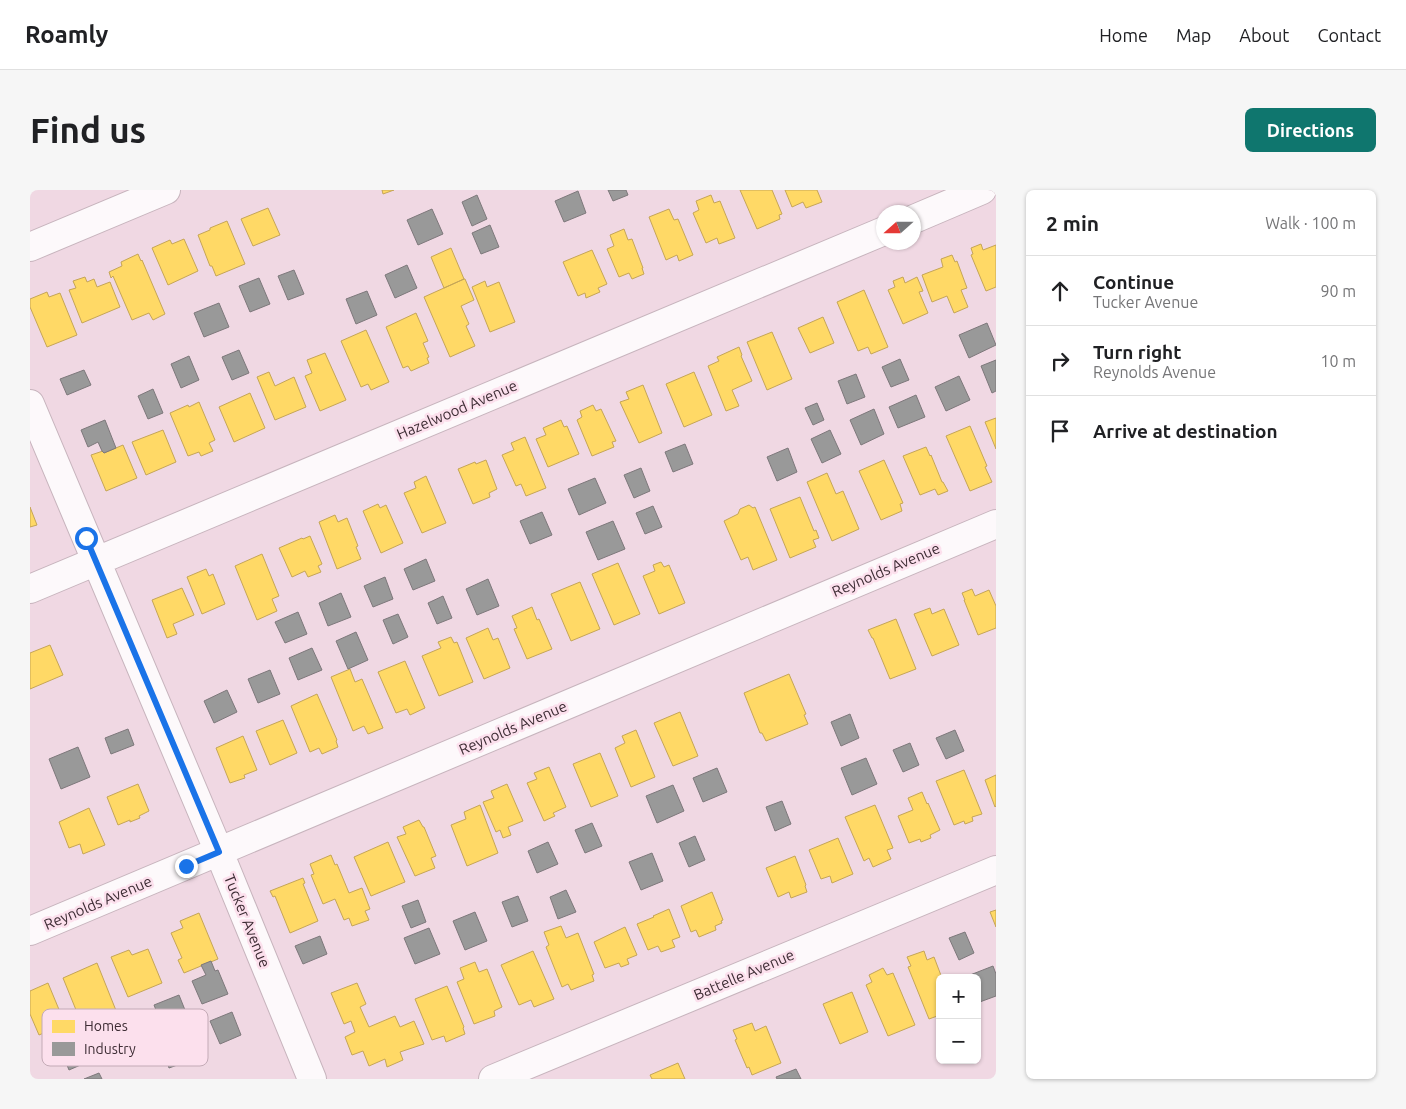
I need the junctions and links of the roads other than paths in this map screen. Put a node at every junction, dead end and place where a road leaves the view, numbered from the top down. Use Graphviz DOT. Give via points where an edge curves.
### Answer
graph roads {
  1 [pos="166,190"];
  2 [pos="982,190"];
  3 [pos="921,215"];
  4 [pos="876,234"];
  5 [pos="30,247"];
  6 [pos="30,404"];
  7 [pos="996,524"];
  8 [pos="96,561"];
  9 [pos="30,589"];
  10 [pos="219,852"];
  11 [pos="996,870"];
  12 [pos="30,931"];
  13 [pos="312,1079"];
  14 [pos="493,1079"];
  1 -- 5 [label="street"];
  2 -- 3 [label="street"];
  4 -- 8 [label="street, Hazelwood Avenue"];
  6 -- 8 [label="street, Tucker Avenue"];
  7 -- 10 [label="street, Reynolds Avenue"];
  8 -- 9 [label="street, Hazelwood Avenue"];
  8 -- 10 [label="street, Tucker Avenue"];
  10 -- 12 [label="street, Reynolds Avenue"];
  10 -- 13 [label="street, Tucker Avenue"];
  11 -- 14 [label="street, Battelle Avenue"];
}
